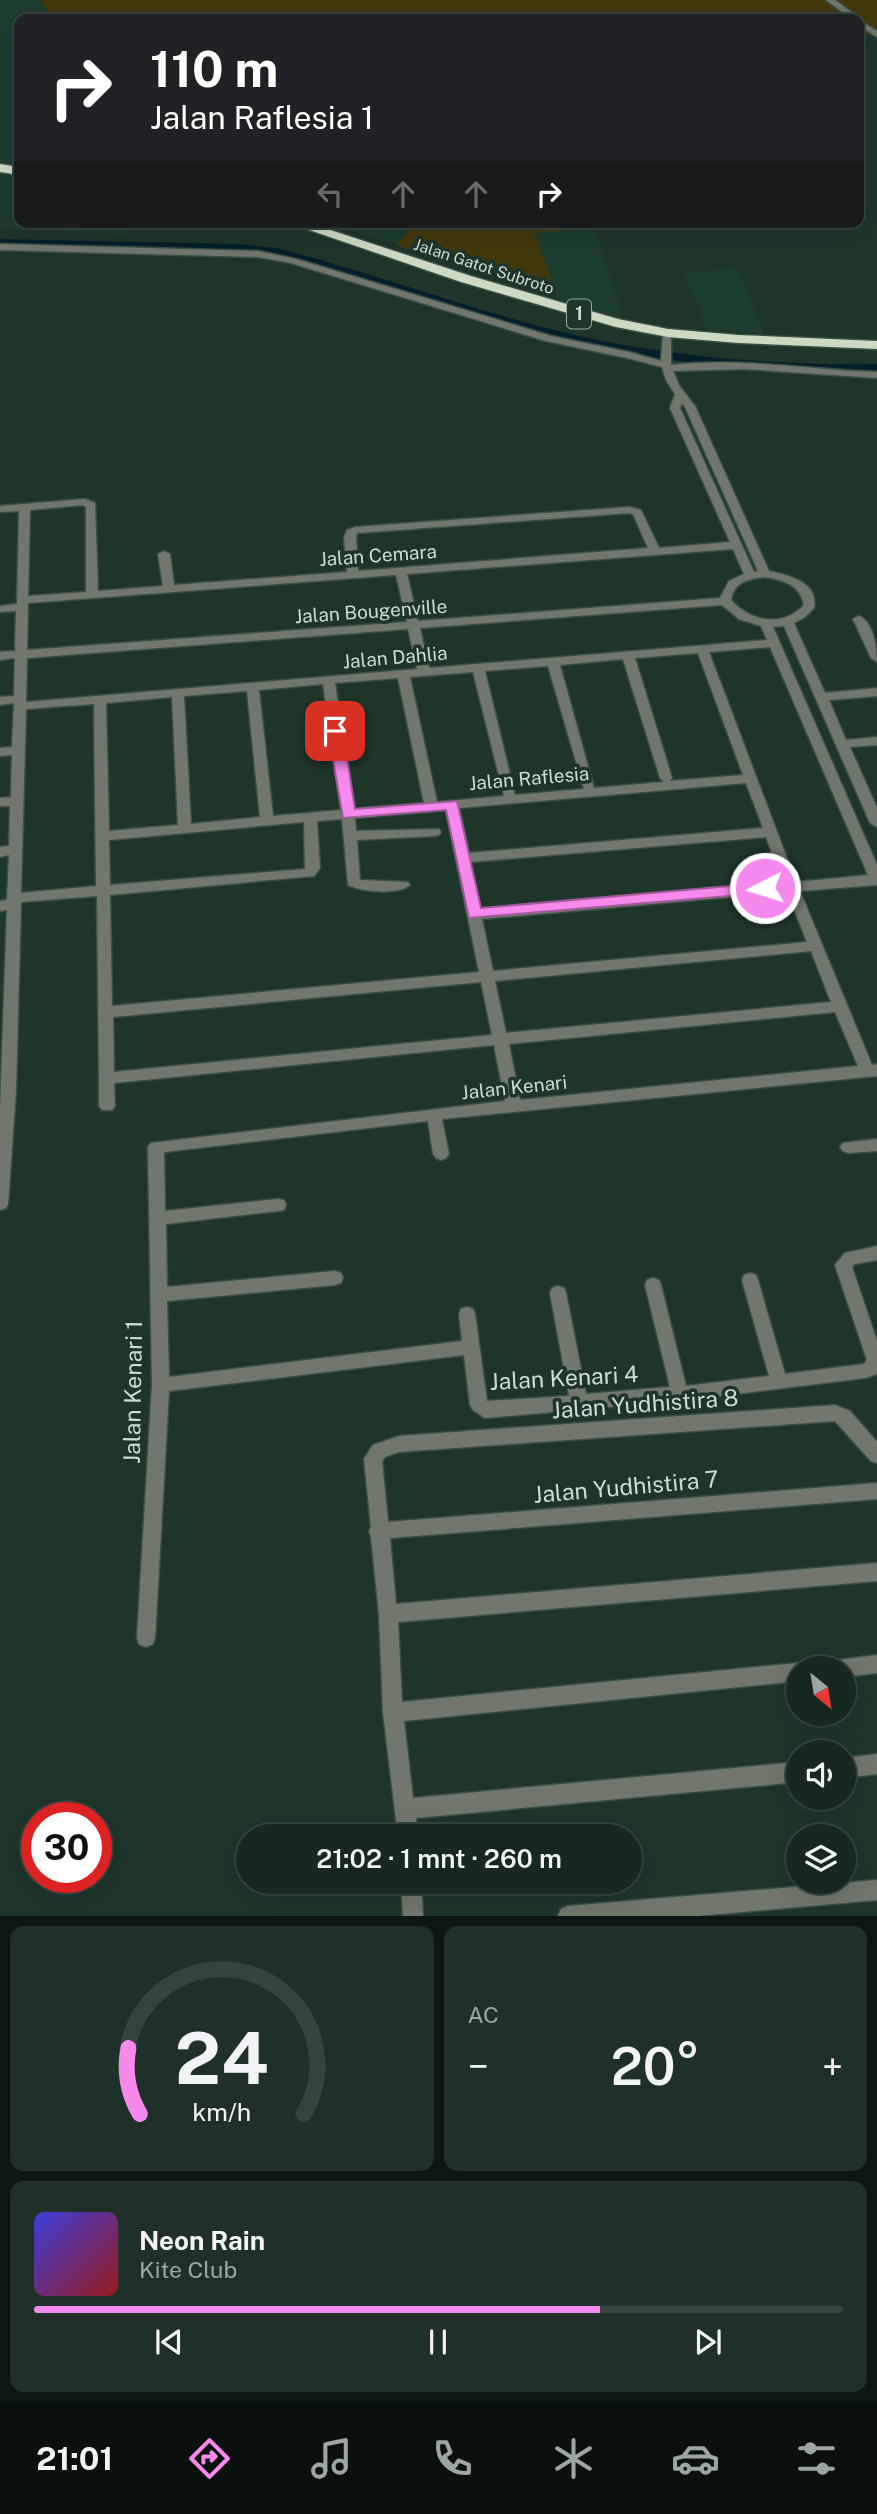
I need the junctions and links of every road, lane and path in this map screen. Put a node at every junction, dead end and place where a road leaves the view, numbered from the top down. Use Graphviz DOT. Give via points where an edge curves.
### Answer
graph roads {
  1 [pos="830,0"];
  2 [pos="850,14"];
  3 [pos="311,228"];
  4 [pos="338,228"];
  5 [pos="0,247"];
  6 [pos="877,336"];
  7 [pos="667,340"];
  8 [pos="877,345"];
  9 [pos="665,365"];
  10 [pos="877,375"];
  11 [pos="679,396"];
  12 [pos="25,507"];
  13 [pos="0,509"];
  14 [pos="736,545"];
  15 [pos="655,551"];
  16 [pos="164,554"];
  17 [pos="401,571"];
  18 [pos="353,574"];
  19 [pos="765,574"];
  20 [pos="750,575"];
  21 [pos="169,589"];
  22 [pos="92,595"];
  23 [pos="725,601"];
  24 [pos="22,604"];
  25 [pos="0,609"];
  26 [pos="859,619"];
  27 [pos="788,622"];
  28 [pos="766,624"];
  29 [pos="413,625"];
  30 [pos="774,643"];
  31 [pos="702,649"];
  32 [pos="20,654"];
  33 [pos="628,655"];
  34 [pos="0,656"];
  35 [pos="877,658"];
  36 [pos="553,661"];
  37 [pos="478,668"];
  38 [pos="424,672"];
  39 [pos="403,674"];
  40 [pos="328,680"];
  41 [pos="253,687"];
  42 [pos="877,692"];
  43 [pos="178,693"];
  44 [pos="821,697"];
  45 [pos="100,700"];
  46 [pos="0,701"];
  47 [pos="20,703"];
  48 [pos="877,741"];
  49 [pos="842,744"];
  50 [pos="18,750"];
  51 [pos="0,752"];
  52 [pos="666,778"];
  53 [pos="751,778"];
  54 [pos="589,786"];
  55 [pos="509,794"];
  56 [pos="17,801"];
  57 [pos="0,802"];
  58 [pos="452,805"];
  59 [pos="430,807"];
  60 [pos="348,814"];
  61 [pos="310,818"];
  62 [pos="267,821"];
  63 [pos="877,823"];
  64 [pos="186,829"];
  65 [pos="434,832"];
  66 [pos="771,832"];
  67 [pos="102,836"];
  68 [pos="350,836"];
  69 [pos="16,850"];
  70 [pos="0,852"];
  71 [pos="463,858"];
  72 [pos="877,879"];
  73 [pos="403,885"];
  74 [pos="791,886"];
  75 [pos="103,891"];
  76 [pos="10,903"];
  77 [pos="474,915"];
  78 [pos="816,946"];
  79 [pos="6,961"];
  80 [pos="487,976"];
  81 [pos="840,1006"];
  82 [pos="105,1012"];
  83 [pos="6,1024"];
  84 [pos="500,1039"];
  85 [pos="872,1070"];
  86 [pos="106,1078"];
  87 [pos="5,1091"];
  88 [pos="107,1106"];
  89 [pos="514,1106"];
  90 [pos="434,1114"];
  91 [pos="877,1145"];
  92 [pos="156,1147"];
  93 [pos="848,1147"];
  94 [pos="441,1154"];
  95 [pos="2,1167"];
  96 [pos="0,1204"];
  97 [pos="278,1205"];
  98 [pos="156,1219"];
  99 [pos="877,1253"];
  100 [pos="334,1278"];
  101 [pos="750,1280"];
  102 [pos="653,1285"];
  103 [pos="558,1293"];
  104 [pos="158,1295"];
  105 [pos="467,1314"];
  106 [pos="470,1347"];
  107 [pos="779,1382"];
  108 [pos="162,1385"];
  109 [pos="680,1394"];
  110 [pos="579,1402"];
  111 [pos="877,1454"];
  112 [pos="877,1491"];
  113 [pos="378,1531"];
  114 [pos="877,1572"];
  115 [pos="388,1614"];
  116 [pos="146,1638"];
  117 [pos="877,1664"];
  118 [pos="856,1666"];
  119 [pos="786,1673"];
  120 [pos="393,1712"];
  121 [pos="877,1764"];
  122 [pos="856,1767"];
  123 [pos="786,1773"];
  124 [pos="407,1809"];
  125 [pos="408,1824"];
  126 [pos="877,1890"];
  127 [pos="412,1894"];
  128 [pos="413,1916"];
  129 [pos="568,1916"];
  1 -- 2 [label="street"];
  3 -- 7 [label="highway, Jalan Gatot Subroto / 1"];
  4 -- 6 [label="highway, Jalan Gatot Subroto / 1" via="631,318 748,332"];
  5 -- 9 [label="street" via="258,254 549,339"];
  7 -- 8 [label="highway, Jalan Gatot Subroto / 1"];
  7 -- 9 [label="street"];
  9 -- 10 [label="street" via="711,363"];
  9 -- 11 [label="street"];
  11 -- 14 [label="street" via="675,408"];
  11 -- 19 [label="street" via="690,406"];
  12 -- 13 [label="street"];
  12 -- 22 [label="street" via="91,505"];
  12 -- 24 [label="street"];
  14 -- 15 [label="street, Jalan Cemara"];
  14 -- 20 [label="street"];
  15 -- 17 [label="street, Jalan Cemara"];
  15 -- 18 [label="street" via="637,512 629,510 355,530 350,537"];
  16 -- 21 [label="street"];
  17 -- 18 [label="street, Jalan Cemara"];
  17 -- 29 [label="street"];
  18 -- 21 [label="street, Jalan Cemara"];
  19 -- 20 [label="street"];
  19 -- 27 [label="street" via="799,584 809,594 810,606 803,616"];
  20 -- 23 [label="street" via="734,581 726,590"];
  21 -- 22 [label="street, Jalan Cemara"];
  22 -- 24 [label="street, Jalan Cemara"];
  23 -- 28 [label="street" via="740,616"];
  23 -- 29 [label="street, Jalan Bougenville"];
  24 -- 25 [label="street, Jalan Cemara"];
  24 -- 32 [label="street"];
  26 -- 35 [label="street"];
  27 -- 28 [label="street"];
  27 -- 44 [label="street"];
  28 -- 30 [label="street"];
  29 -- 32 [label="street, Jalan Bougenville"];
  29 -- 38 [label="street"];
  30 -- 31 [label="street, Jalan Dahlia"];
  30 -- 72 [label="street"];
  31 -- 33 [label="street, Jalan Dahlia"];
  31 -- 53 [label="street"];
  32 -- 34 [label="street, Jalan Bougenville"];
  32 -- 47 [label="street"];
  33 -- 36 [label="street, Jalan Dahlia"];
  33 -- 52 [label="street"];
  36 -- 37 [label="street, Jalan Dahlia"];
  36 -- 54 [label="street"];
  37 -- 38 [label="street, Jalan Dahlia"];
  37 -- 55 [label="street"];
  38 -- 39 [label="street, Jalan Dahlia"];
  39 -- 40 [label="street, Jalan Dahlia"];
  39 -- 59 [label="street"];
  40 -- 41 [label="street, Jalan Dahlia"];
  40 -- 60 [label="street"];
  41 -- 43 [label="street, Jalan Dahlia"];
  41 -- 62 [label="street"];
  42 -- 44 [label="street"];
  43 -- 45 [label="street, Jalan Dahlia"];
  43 -- 64 [label="street"];
  44 -- 49 [label="street"];
  45 -- 47 [label="street, Jalan Dahlia"];
  45 -- 67 [label="street"];
  46 -- 47 [label="street, Jalan Dahlia"];
  47 -- 50 [label="street"];
  48 -- 49 [label="street"];
  49 -- 63 [label="street"];
  50 -- 51 [label="street"];
  50 -- 56 [label="street"];
  53 -- 58 [label="street, Jalan Raflesia"];
  53 -- 66 [label="street"];
  56 -- 57 [label="street"];
  56 -- 69 [label="street"];
  58 -- 59 [label="street, Jalan Raflesia"];
  58 -- 71 [label="street"];
  59 -- 60 [label="street, Jalan Raflesia"];
  60 -- 61 [label="street, Jalan Raflesia"];
  60 -- 68 [label="street"];
  61 -- 62 [label="street, Jalan Raflesia"];
  61 -- 75 [label="street" via="313,868 309,873"];
  62 -- 64 [label="street, Jalan Raflesia"];
  64 -- 67 [label="street, Jalan Raflesia"];
  65 -- 68 [label="street"];
  66 -- 71 [label="street"];
  66 -- 74 [label="street"];
  67 -- 75 [label="street"];
  68 -- 73 [label="street" via="354,883"];
  69 -- 70 [label="street"];
  69 -- 76 [label="street"];
  71 -- 77 [label="street"];
  72 -- 74 [label="street"];
  74 -- 77 [label="street"];
  74 -- 78 [label="street"];
  75 -- 76 [label="street"];
  75 -- 82 [label="street"];
  76 -- 79 [label="street"];
  77 -- 80 [label="street"];
  78 -- 80 [label="street"];
  78 -- 81 [label="street"];
  79 -- 83 [label="street"];
  80 -- 82 [label="street"];
  80 -- 84 [label="street"];
  81 -- 84 [label="street"];
  81 -- 85 [label="street"];
  82 -- 86 [label="street"];
  83 -- 87 [label="street"];
  84 -- 86 [label="street"];
  84 -- 89 [label="street"];
  85 -- 89 [label="street, Jalan Kenari"];
  86 -- 88 [label="street"];
  87 -- 95 [label="street"];
  89 -- 90 [label="street, Jalan Kenari"];
  90 -- 92 [label="street, Jalan Kenari"];
  90 -- 94 [label="street"];
  91 -- 93 [label="street"];
  92 -- 98 [label="street, Jalan Kenari 1"];
  95 -- 96 [label="street"];
  97 -- 98 [label="street"];
  98 -- 104 [label="street, Jalan Kenari 1"];
  99 -- 107 [label="street, Jalan Kenari 4" via="851,1258 843,1265 875,1364 865,1371"];
  100 -- 104 [label="street"];
  101 -- 107 [label="street"];
  102 -- 109 [label="street"];
  103 -- 110 [label="street"];
  104 -- 108 [label="street, Jalan Kenari 1"];
  105 -- 106 [label="street"];
  106 -- 108 [label="street, Jalan Kenari 4"];
  106 -- 110 [label="street, Jalan Kenari 4" via="480,1405 485,1410"];
  107 -- 109 [label="street, Jalan Kenari 4"];
  108 -- 116 [label="street, Jalan Kenari 1"];
  109 -- 110 [label="street, Jalan Kenari 4"];
  111 -- 113 [label="street, Jalan Yudhistira 8" via="844,1416 835,1413 398,1444 379,1451 373,1460"];
  112 -- 113 [label="street, Jalan Yudhistira 7"];
  113 -- 115 [label="street"];
  114 -- 115 [label="street"];
  115 -- 120 [label="street"];
  117 -- 118 [label="street"];
  119 -- 120 [label="street"];
  120 -- 124 [label="street"];
  121 -- 122 [label="street"];
  123 -- 124 [label="street"];
  124 -- 125 [label="street"];
  126 -- 129 [label="street"];
  127 -- 128 [label="street"];
}
